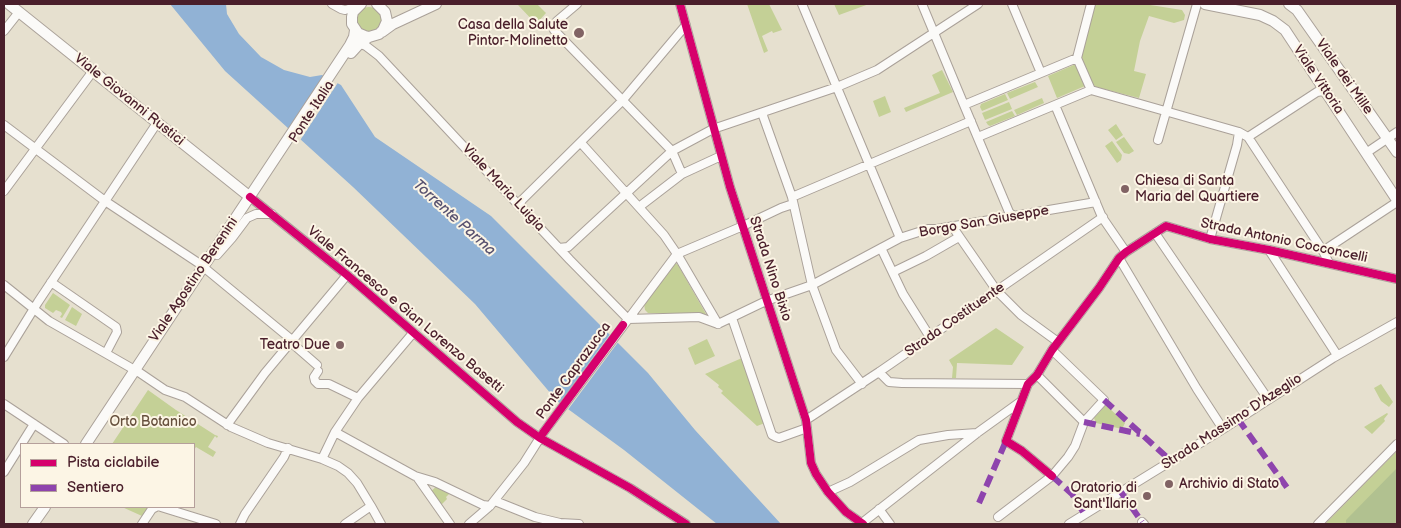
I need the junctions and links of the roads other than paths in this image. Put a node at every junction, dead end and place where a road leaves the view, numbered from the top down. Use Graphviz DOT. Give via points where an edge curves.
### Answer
graph roads {
  1 [pos="9,4"];
  2 [pos="332,4"];
  3 [pos="360,4"];
  4 [pos="378,4"];
  5 [pos="436,4"];
  6 [pos="577,4"];
  7 [pos="680,4"];
  8 [pos="802,4"];
  9 [pos="922,4"];
  10 [pos="978,4"];
  11 [pos="1012,4"];
  12 [pos="1091,4"];
  13 [pos="1197,4"];
  14 [pos="1212,4"];
  15 [pos="1296,6"];
  16 [pos="19,12"];
  17 [pos="686,24"];
  18 [pos="354,27"];
  19 [pos="4,31"];
  20 [pos="934,33"];
  21 [pos="373,36"];
  22 [pos="354,44"];
  23 [pos="379,56"];
  24 [pos="1077,58"];
  25 [pos="93,71"];
  26 [pos="1041,73"];
  27 [pos="837,87"];
  28 [pos="1091,90"];
  29 [pos="1327,94"];
  30 [pos="622,101"];
  31 [pos="964,105"];
  32 [pos="1055,105"];
  33 [pos="1166,111"];
  34 [pos="762,113"];
  35 [pos="971,121"];
  36 [pos="157,122"];
  37 [pos="4,126"];
  38 [pos="713,129"];
  39 [pos="1239,132"];
  40 [pos="1397,132"];
  41 [pos="1248,137"];
  42 [pos="978,138"];
  43 [pos="1388,139"];
  44 [pos="1158,140"];
  45 [pos="581,143"];
  46 [pos="35,149"];
  47 [pos="672,151"];
  48 [pos="1397,152"];
  49 [pos="1366,153"];
  50 [pos="721,156"];
  51 [pos="870,164"];
  52 [pos="682,174"];
  53 [pos="4,191"];
  54 [pos="626,192"];
  55 [pos="254,195"];
  56 [pos="793,200"];
  57 [pos="105,201"];
  58 [pos="1397,201"];
  59 [pos="1096,202"];
  60 [pos="639,207"];
  61 [pos="523,208"];
  62 [pos="272,214"];
  63 [pos="1016,216"];
  64 [pos="1103,217"];
  65 [pos="743,226"];
  66 [pos="952,226"];
  67 [pos="1155,233"];
  68 [pos="960,237"];
  69 [pos="900,238"];
  70 [pos="1210,240"];
  71 [pos="559,248"];
  72 [pos="881,248"];
  73 [pos="1269,250"];
  74 [pos="1323,251"];
  75 [pos="1126,252"];
  76 [pos="677,254"];
  77 [pos="217,255"];
  78 [pos="1119,258"];
  79 [pos="1329,263"];
  80 [pos="205,268"];
  81 [pos="893,272"];
  82 [pos="347,275"];
  83 [pos="1397,279"];
  84 [pos="52,282"];
  85 [pos="4,285"];
  86 [pos="812,285"];
  87 [pos="996,290"];
  88 [pos="766,301"];
  89 [pos="34,310"];
  90 [pos="732,318"];
  91 [pos="626,322"];
  92 [pos="1397,322"];
  93 [pos="718,324"];
  94 [pos="413,333"];
  95 [pos="930,337"];
  96 [pos="292,340"];
  97 [pos="1058,342"];
  98 [pos="107,350"];
  99 [pos="1052,350"];
  100 [pos="1338,355"];
  101 [pos="4,357"];
  102 [pos="137,372"];
  103 [pos="879,372"];
  104 [pos="1036,375"];
  105 [pos="862,384"];
  106 [pos="1028,384"];
  107 [pos="358,398"];
  108 [pos="1268,399"];
  109 [pos="1021,402"];
  110 [pos="4,404"];
  111 [pos="1084,422"];
  112 [pos="34,424"];
  113 [pos="806,424"];
  114 [pos="227,425"];
  115 [pos="1223,429"];
  116 [pos="335,432"];
  117 [pos="977,433"];
  118 [pos="542,435"];
  119 [pos="22,443"];
  120 [pos="62,443"];
  121 [pos="87,443"];
  122 [pos="94,443"];
  123 [pos="1397,444"];
  124 [pos="20,446"];
  125 [pos="288,448"];
  126 [pos="322,459"];
  127 [pos="4,472"];
  128 [pos="416,476"];
  129 [pos="1052,476"];
  130 [pos="828,492"];
  131 [pos="493,504"];
  132 [pos="371,506"];
  133 [pos="44,508"];
  134 [pos="51,508"];
  135 [pos="155,508"];
  136 [pos="164,508"];
  137 [pos="879,509"];
  138 [pos="998,517"];
  139 [pos="674,521"];
  140 [pos="863,523"];
  141 [pos="33,524"];
  142 [pos="41,524"];
  143 [pos="142,524"];
  144 [pos="216,524"];
  145 [pos="240,524"];
  146 [pos="345,524"];
  147 [pos="380,524"];
  148 [pos="450,524"];
  149 [pos="469,524"];
  150 [pos="579,524"];
  151 [pos="686,524"];
  152 [pos="890,524"];
  153 [pos="1069,524"];
  154 [pos="1318,524"];
  1 -- 16 [label="main road, Viale Giovanni Rustici"];
  2 -- 3 [label="street" via="348,10"];
  2 -- 18 [label="street"];
  3 -- 18 [label="main road, Ponte Italia" via="353,12"];
  4 -- 21 [label="main road" via="387,16 386,26"];
  5 -- 21 [label="main road, Ponte Italia"];
  6 -- 30 [label="street" via="554,25 554,30"];
  7 -- 17 [label="street, Strada Nino Bixio"];
  8 -- 27 [label="street"];
  9 -- 20 [label="street"];
  10 -- 20 [label="street"];
  11 -- 26 [label="street"];
  12 -- 24 [label="street"];
  13 -- 33 [label="street"];
  14 -- 29 [label="main road, Viale Vittoria" via="1260,15 1285,30"];
  15 -- 43 [label="main road, Viale dei Mille"];
  16 -- 19 [label="street"];
  16 -- 25 [label="main road, Viale Giovanni Rustici"];
  17 -- 30 [label="street"];
  17 -- 38 [label="street, Strada Nino Bixio"];
  18 -- 21 [label="main road" via="362,35"];
  18 -- 22 [label="main road, Ponte Italia"];
  20 -- 27 [label="street" via="877,70"];
  20 -- 31 [label="street"];
  21 -- 22 [label="main road, Ponte Italia"];
  21 -- 23 [label="street, Viale Maria Luigia"];
  22 -- 23 [label="street, Viale Maria Luigia" via="366,46"];
  22 -- 55 [label="main road, Ponte Italia"];
  23 -- 61 [label="street, Viale Maria Luigia"];
  24 -- 26 [label="street"];
  24 -- 28 [label="street"];
  25 -- 36 [label="main road, Viale Giovanni Rustici"];
  25 -- 46 [label="street"];
  26 -- 31 [label="street"];
  27 -- 34 [label="street"];
  27 -- 51 [label="street"];
  28 -- 32 [label="street"];
  28 -- 33 [label="street"];
  29 -- 41 [label="street" via="1317,92"];
  29 -- 49 [label="main road, Viale Vittoria"];
  30 -- 45 [label="street"];
  30 -- 47 [label="street"];
  31 -- 35 [label="street"];
  32 -- 42 [label="street"];
  32 -- 59 [label="street"];
  33 -- 39 [label="street"];
  33 -- 44 [label="street"];
  34 -- 38 [label="street"];
  34 -- 56 [label="street"];
  35 -- 42 [label="street"];
  35 -- 51 [label="street"];
  36 -- 55 [label="main road, Viale Giovanni Rustici"];
  36 -- 57 [label="street"];
  37 -- 46 [label="street"];
  38 -- 47 [label="street"];
  38 -- 50 [label="street, Strada Nino Bixio"];
  39 -- 41 [label="street"];
  39 -- 70 [label="street"];
  40 -- 43 [label="street"];
  41 -- 74 [label="street"];
  42 -- 63 [label="street" via="1009,212"];
  43 -- 48 [label="main road, Viale dei Mille"];
  43 -- 49 [label="street"];
  45 -- 54 [label="street"];
  45 -- 61 [label="street" via="522,200 520,205"];
  46 -- 53 [label="street"];
  46 -- 57 [label="street"];
  47 -- 52 [label="street"];
  47 -- 54 [label="street"];
  49 -- 58 [label="main road, Viale Vittoria"];
  50 -- 52 [label="street"];
  50 -- 65 [label="street, Strada Nino Bixio"];
  51 -- 56 [label="street"];
  51 -- 69 [label="street"];
  52 -- 60 [label="street"];
  54 -- 60 [label="street"];
  54 -- 71 [label="street" via="568,247"];
  55 -- 62 [label="street, Viale Francesco e Gian Lorenzo Basetti"];
  55 -- 77 [label="main road, Viale Agostino Berenini"];
  55 -- 80 [label="main road, Viale Agostino Berenini"];
  56 -- 65 [label="street"];
  56 -- 86 [label="street"];
  57 -- 80 [label="street"];
  57 -- 84 [label="street"];
  58 -- 74 [label="street"];
  59 -- 63 [label="street, Borgo San Giuseppe"];
  59 -- 64 [label="street"];
  60 -- 76 [label="street"];
  61 -- 71 [label="street, Viale Maria Luigia"];
  62 -- 77 [label="street" via="249,216"];
  62 -- 82 [label="street, Viale Francesco e Gian Lorenzo Basetti"];
  63 -- 66 [label="street, Borgo San Giuseppe"];
  64 -- 75 [label="street"];
  64 -- 87 [label="street, Strada Costituente"];
  65 -- 76 [label="street"];
  65 -- 88 [label="street, Strada Nino Bixio"];
  66 -- 68 [label="street"];
  66 -- 69 [label="street, Borgo San Giuseppe" via="928,228"];
  67 -- 70 [label="street, Strada Antonio Cocconcelli" via="1166,226"];
  67 -- 75 [label="street"];
  67 -- 108 [label="street"];
  68 -- 81 [label="street"];
  68 -- 87 [label="street"];
  69 -- 72 [label="street, Borgo San Giuseppe"];
  70 -- 73 [label="street, Strada Antonio Cocconcelli"];
  71 -- 91 [label="street, Viale Maria Luigia"];
  72 -- 81 [label="street"];
  72 -- 86 [label="street, Borgo San Giuseppe"];
  73 -- 79 [label="street, Strada Antonio Cocconcelli"];
  73 -- 100 [label="street"];
  74 -- 79 [label="street"];
  75 -- 78 [label="street"];
  76 -- 91 [label="street, Ponte Caprazucca"];
  76 -- 93 [label="street"];
  77 -- 80 [label="main road, Viale Agostino Berenini"];
  78 -- 97 [label="street"];
  78 -- 115 [label="street"];
  79 -- 83 [label="street, Strada Antonio Cocconcelli"];
  80 -- 96 [label="street"];
  80 -- 102 [label="main road, Viale Agostino Berenini"];
  81 -- 95 [label="street"];
  82 -- 94 [label="street, Viale Francesco e Gian Lorenzo Basetti"];
  82 -- 96 [label="street"];
  84 -- 89 [label="street"];
  84 -- 98 [label="street" via="116,327 117,332"];
  85 -- 89 [label="street"];
  86 -- 88 [label="street, Borgo San Giuseppe"];
  86 -- 105 [label="street" via="836,350"];
  87 -- 95 [label="street, Strada Costituente"];
  87 -- 97 [label="street" via="1021,315"];
  88 -- 90 [label="street, Borgo San Giuseppe"];
  88 -- 113 [label="street, Strada Nino Bixio"];
  89 -- 98 [label="street" via="53,324"];
  89 -- 101 [label="street"];
  90 -- 93 [label="street, Borgo San Giuseppe"];
  90 -- 113 [label="street, Strada Costituente" via="772,435 778,438"];
  91 -- 93 [label="street" via="699,317"];
  91 -- 118 [label="street, Ponte Caprazucca"];
  92 -- 100 [label="street, Strada Massimo D'Azeglio"];
  94 -- 107 [label="street"];
  94 -- 118 [label="street, Viale Francesco e Gian Lorenzo Basetti" via="518,422"];
  95 -- 103 [label="street, Strada Costituente"];
  96 -- 107 [label="street" via="318,368 314,381 329,384"];
  96 -- 114 [label="street"];
  97 -- 99 [label="street"];
  98 -- 102 [label="street"];
  99 -- 104 [label="street"];
  99 -- 111 [label="street" via="1104,400"];
  100 -- 108 [label="street, Strada Massimo D'Azeglio"];
  102 -- 114 [label="street" via="165,390 185,397"];
  102 -- 121 [label="main road"];
  102 -- 122 [label="main road"];
  103 -- 105 [label="street, Strada Costituente"];
  103 -- 106 [label="street" via="889,382"];
  104 -- 106 [label="street"];
  104 -- 111 [label="street"];
  105 -- 113 [label="street, Strada Costituente"];
  106 -- 109 [label="street"];
  107 -- 116 [label="street"];
  108 -- 115 [label="street, Strada Massimo D'Azeglio"];
  109 -- 117 [label="street"];
  109 -- 129 [label="street" via="1006,441"];
  110 -- 112 [label="street"];
  111 -- 129 [label="street" via="1075,446"];
  112 -- 119 [label="street"];
  112 -- 120 [label="street"];
  113 -- 130 [label="street, Strada Nino Bixio" via="811,463"];
  114 -- 125 [label="street"];
  115 -- 153 [label="street, Strada Massimo D'Azeglio"];
  116 -- 126 [label="street"];
  116 -- 128 [label="street"];
  117 -- 130 [label="street" via="919,440"];
  117 -- 137 [label="street"];
  118 -- 131 [label="street, Ponte Caprazucca"];
  118 -- 139 [label="street, Viale Francesco e Gian Lorenzo Basetti" via="630,488"];
  123 -- 154 [label="street"];
  124 -- 127 [label="street"];
  125 -- 126 [label="street"];
  125 -- 145 [label="street"];
  126 -- 132 [label="street" via="351,476"];
  128 -- 131 [label="street" via="483,505"];
  128 -- 148 [label="street"];
  129 -- 138 [label="street"];
  130 -- 140 [label="street, Strada Nino Bixio" via="846,512"];
  131 -- 149 [label="street, Ponte Caprazucca"];
  131 -- 150 [label="street" via="560,524"];
  132 -- 146 [label="street"];
  132 -- 147 [label="street"];
  133 -- 141 [label="main road"];
  134 -- 142 [label="main road"];
  135 -- 143 [label="street"];
  136 -- 144 [label="street"];
  137 -- 140 [label="street"];
  137 -- 152 [label="street"];
  139 -- 151 [label="street, Viale Francesco e Gian Lorenzo Basetti"];
}
